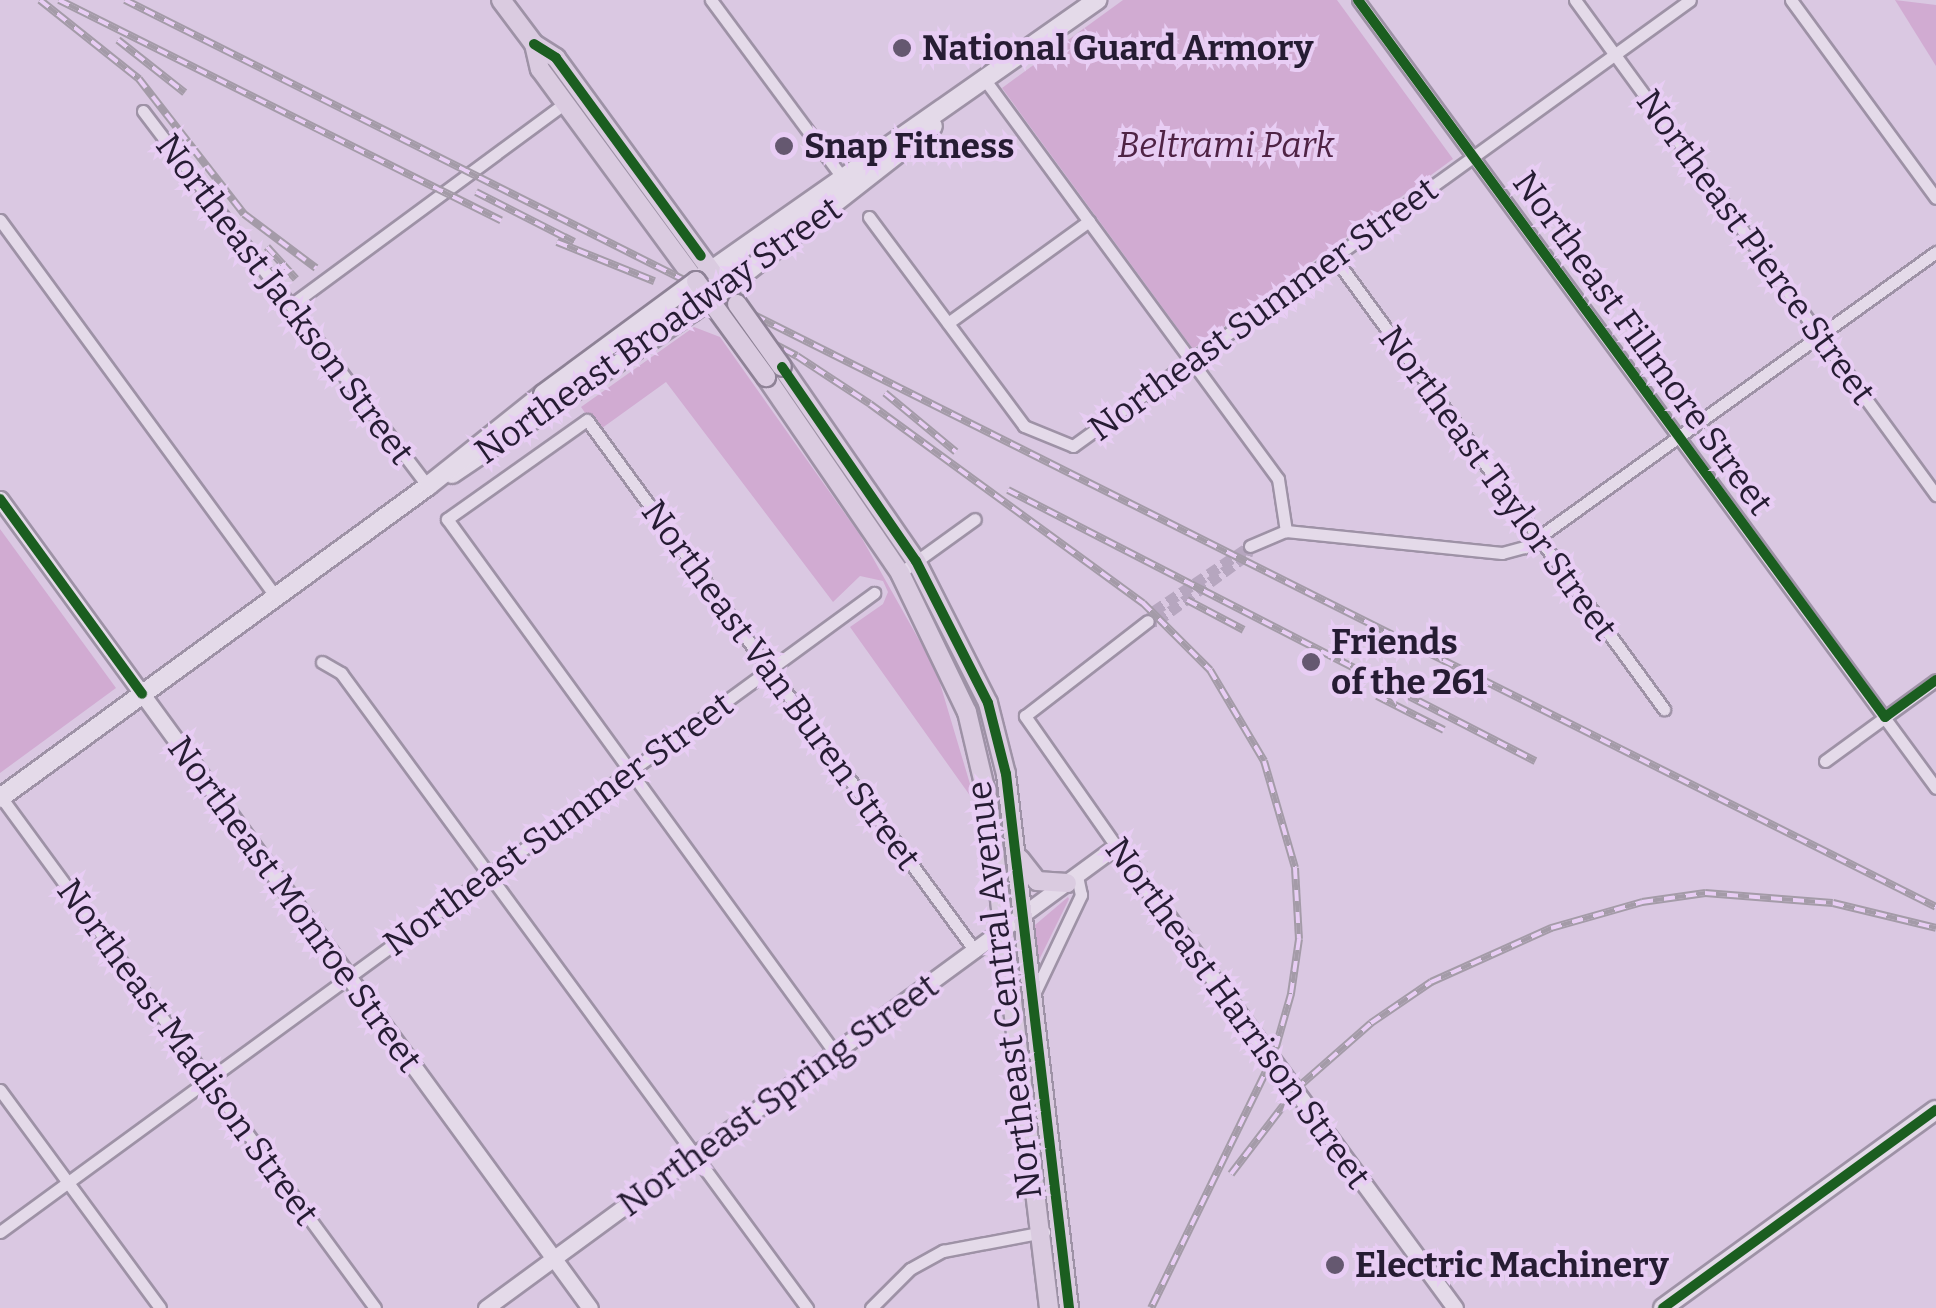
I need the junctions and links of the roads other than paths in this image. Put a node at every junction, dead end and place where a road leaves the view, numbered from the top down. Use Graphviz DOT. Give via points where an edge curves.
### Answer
graph roads {
  1 [pos="711,0"];
  2 [pos="1096,0"];
  3 [pos="1358,0"];
  4 [pos="1574,0"];
  5 [pos="1690,0"];
  6 [pos="1791,0"];
  7 [pos="503,1"];
  8 [pos="534,44"];
  9 [pos="1614,54"];
  10 [pos="980,84"];
  11 [pos="564,104"];
  12 [pos="142,111"];
  13 [pos="1473,157"];
  14 [pos="842,177"];
  15 [pos="1936,198"];
  16 [pos="869,218"];
  17 [pos="0,220"];
  18 [pos="1089,222"];
  19 [pos="1936,252"];
  20 [pos="1334,257"];
  21 [pos="704,276"];
  22 [pos="718,294"];
  23 [pos="290,305"];
  24 [pos="948,324"];
  25 [pos="1820,336"];
  26 [pos="1192,361"];
  27 [pos="549,402"];
  28 [pos="1679,438"];
  29 [pos="428,486"];
  30 [pos="1936,495"];
  31 [pos="0,499"];
  32 [pos="975,518"];
  33 [pos="1286,531"];
  34 [pos="1538,539"];
  35 [pos="1250,546"];
  36 [pos="916,561"];
  37 [pos="900,573"];
  38 [pos="874,593"];
  39 [pos="276,596"];
  40 [pos="1148,621"];
  41 [pos="322,662"];
  42 [pos="770,669"];
  43 [pos="1936,680"];
  44 [pos="142,694"];
  45 [pos="1664,709"];
  46 [pos="1885,718"];
  47 [pos="1825,761"];
  48 [pos="630,771"];
  49 [pos="1936,788"];
  50 [pos="1,797"];
  51 [pos="1015,841"];
  52 [pos="1116,846"];
  53 [pos="490,874"];
  54 [pos="1072,879"];
  55 [pos="1024,916"];
  56 [pos="1004,930"];
  57 [pos="975,951"];
  58 [pos="349,976"];
  59 [pos="1032,998"];
  60 [pos="835,1053"];
  61 [pos="208,1080"];
  62 [pos="0,1090"];
  63 [pos="1936,1110"];
  64 [pos="696,1154"];
  65 [pos="68,1182"];
  66 [pos="1061,1230"];
  67 [pos="0,1232"];
  68 [pos="1040,1233"];
  69 [pos="554,1259"];
  70 [pos="160,1308"];
  71 [pos="376,1308"];
  72 [pos="486,1308"];
  73 [pos="590,1308"];
  74 [pos="807,1308"];
  75 [pos="871,1308"];
  76 [pos="1049,1308"];
  77 [pos="1069,1308"];
  78 [pos="1455,1308"];
  79 [pos="1663,1308"];
  1 -- 14 [label="street"];
  2 -- 10 [label="main road, Northeast Broadway Street"];
  3 -- 13 [label="street, Northeast Fillmore Street"];
  4 -- 9 [label="street, Northeast Pierce Street"];
  5 -- 9 [label="street, Northeast Summer Street"];
  6 -- 15 [label="street"];
  7 -- 8 [label="main road, Northeast Central Avenue"];
  8 -- 11 [label="main road, Northeast Central Avenue" via="540,70"];
  8 -- 21 [label="main road, Northeast Central Avenue" via="556,58 598,115"];
  9 -- 13 [label="street, Northeast Summer Street"];
  9 -- 25 [label="street, Northeast Pierce Street"];
  10 -- 14 [label="main road, Northeast Broadway Street"];
  10 -- 18 [label="street"];
  10 -- 22 [label="main road, Northeast Broadway Street" via="905,152"];
  11 -- 21 [label="main road, Northeast Central Avenue"];
  11 -- 23 [label="street"];
  12 -- 23 [label="street, Northeast Jackson Street"];
  13 -- 20 [label="street, Northeast Summer Street"];
  13 -- 28 [label="street, Northeast Fillmore Street"];
  14 -- 21 [label="main road, Northeast Broadway Street"];
  16 -- 24 [label="street"];
  17 -- 39 [label="street"];
  18 -- 24 [label="street"];
  18 -- 26 [label="street"];
  19 -- 25 [label="street"];
  20 -- 26 [label="street, Northeast Summer Street"];
  20 -- 34 [label="street, Northeast Taylor Street"];
  21 -- 22 [label="main road, Northeast Central Avenue, bridge"];
  21 -- 27 [label="main road, Northeast Broadway Street, bridge"];
  22 -- 27 [label="main road, Northeast Broadway Street, bridge"];
  22 -- 36 [label="main road, Northeast Central Avenue, bridge" via="782,366"];
  22 -- 37 [label="main road, Northeast Central Avenue, bridge" via="766,378"];
  23 -- 29 [label="street, Northeast Jackson Street"];
  24 -- 26 [label="street, Northeast Summer Street" via="1024,426 1073,446"];
  25 -- 28 [label="street"];
  25 -- 30 [label="street, Northeast Pierce Street"];
  26 -- 33 [label="street" via="1278,479"];
  27 -- 29 [label="main road, Northeast Broadway Street"];
  28 -- 34 [label="street"];
  28 -- 46 [label="street, Northeast Fillmore Street"];
  29 -- 39 [label="main road, Northeast Broadway Street"];
  31 -- 44 [label="street, Northeast Monroe Street"];
  32 -- 36 [label="street"];
  33 -- 34 [label="street" via="1502,553"];
  33 -- 35 [label="street"];
  34 -- 45 [label="street, Northeast Taylor Street"];
  36 -- 37 [label="street"];
  36 -- 51 [label="main road, Northeast Central Avenue" via="988,702"];
  37 -- 56 [label="main road, Northeast Central Avenue" via="942,650 974,737"];
  38 -- 42 [label="street, Northeast Summer Street"];
  39 -- 44 [label="main road, Northeast Broadway Street"];
  40 -- 52 [label="street, Northeast Harrison Street" via="1026,716"];
  41 -- 53 [label="street" via="341,673"];
  42 -- 48 [label="street, Northeast Summer Street"];
  42 -- 48 [label="street, Northeast Van Buren Street" via="587,420 446,520"];
  42 -- 57 [label="street, Northeast Van Buren Street"];
  43 -- 46 [label="street"];
  44 -- 50 [label="main road, Northeast Broadway Street"];
  44 -- 58 [label="street, Northeast Monroe Street"];
  46 -- 47 [label="street"];
  46 -- 49 [label="street, Northeast Fillmore Street"];
  48 -- 53 [label="street, Northeast Summer Street"];
  48 -- 60 [label="street"];
  50 -- 61 [label="street, Northeast Madison Street"];
  51 -- 54 [label="main road" via="1032,878"];
  51 -- 55 [label="main road, Northeast Central Avenue"];
  52 -- 54 [label="street, Northeast Spring Street"];
  52 -- 78 [label="street, Northeast Harrison Street"];
  53 -- 58 [label="street, Northeast Summer Street"];
  53 -- 64 [label="street"];
  54 -- 55 [label="street, Northeast Spring Street"];
  54 -- 59 [label="street" via="1081,895"];
  55 -- 56 [label="street, Northeast Spring Street"];
  55 -- 59 [label="main road, Northeast Central Avenue"];
  56 -- 57 [label="street, Northeast Spring Street"];
  56 -- 68 [label="main road, Northeast Central Avenue"];
  57 -- 60 [label="street, Northeast Spring Street"];
  58 -- 61 [label="street, Northeast Summer Street"];
  58 -- 69 [label="street, Northeast Monroe Street"];
  59 -- 66 [label="main road, Northeast Central Avenue"];
  60 -- 64 [label="street, Northeast Spring Street"];
  61 -- 65 [label="street, Northeast Summer Street"];
  61 -- 71 [label="street, Northeast Madison Street"];
  62 -- 65 [label="street"];
  63 -- 79 [label="main road"];
  64 -- 69 [label="street, Northeast Spring Street"];
  64 -- 74 [label="street"];
  65 -- 67 [label="street, Northeast Summer Street"];
  65 -- 70 [label="street"];
  66 -- 68 [label="street"];
  66 -- 77 [label="main road, Northeast Central Avenue"];
  68 -- 75 [label="street" via="943,1250 910,1269"];
  68 -- 76 [label="main road, Northeast Central Avenue"];
  69 -- 72 [label="street, Northeast Spring Street"];
  69 -- 73 [label="street, Northeast Monroe Street"];
}
